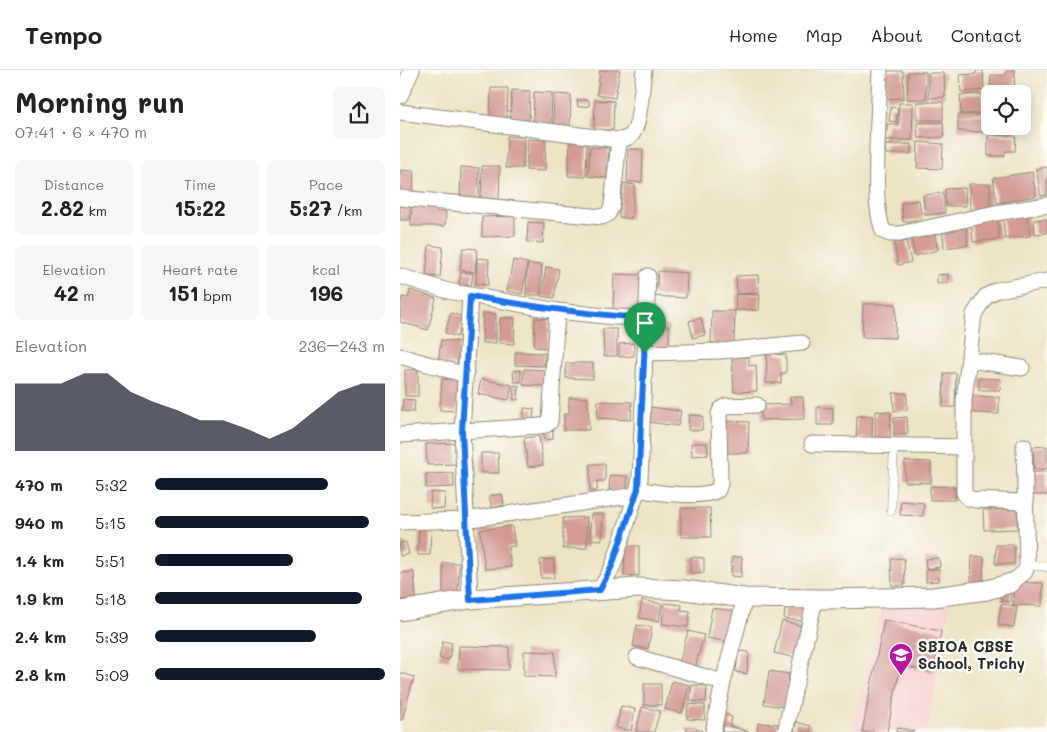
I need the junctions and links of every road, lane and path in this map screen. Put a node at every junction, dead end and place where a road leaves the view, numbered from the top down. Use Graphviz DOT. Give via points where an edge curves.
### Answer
graph roads {
  1 [pos="412,70"];
  2 [pos="644,70"];
  3 [pos="880,70"];
  4 [pos="400,96"];
  5 [pos="400,112"];
  6 [pos="619,140"];
  7 [pos="400,198"];
  8 [pos="1047,205"];
  9 [pos="400,276"];
  10 [pos="648,276"];
  11 [pos="1047,281"];
  12 [pos="470,296"];
  13 [pos="556,311"];
  14 [pos="646,318"];
  15 [pos="802,343"];
  16 [pos="645,353"];
  17 [pos="400,356"];
  18 [pos="970,360"];
  19 [pos="1022,368"];
  20 [pos="466,375"];
  21 [pos="758,406"];
  22 [pos="462,431"];
  23 [pos="400,436"];
  24 [pos="812,444"];
  25 [pos="894,446"];
  26 [pos="1024,446"];
  27 [pos="964,447"];
  28 [pos="637,492"];
  29 [pos="1026,502"];
  30 [pos="891,511"];
  31 [pos="465,520"];
  32 [pos="400,522"];
  33 [pos="1027,565"];
  34 [pos="1047,567"];
  35 [pos="1011,583"];
  36 [pos="600,590"];
  37 [pos="745,598"];
  38 [pos="815,599"];
  39 [pos="470,600"];
  40 [pos="400,611"];
  41 [pos="637,656"];
  42 [pos="723,682"];
  43 [pos="713,732"];
  44 [pos="785,732"];
  1 -- 4 [label="street"];
  2 -- 6 [label="street" via="638,122 634,133"];
  3 -- 8 [label="street" via="876,177 883,231 900,234"];
  5 -- 6 [label="street"];
  6 -- 7 [label="street" via="612,206 602,217"];
  9 -- 12 [label="street"];
  10 -- 14 [label="street"];
  11 -- 18 [label="street" via="997,290 986,296 974,314"];
  12 -- 13 [label="street"];
  12 -- 20 [label="street"];
  13 -- 14 [label="street"];
  13 -- 22 [label="street" via="550,422 539,426"];
  14 -- 16 [label="street"];
  15 -- 16 [label="street"];
  16 -- 28 [label="street"];
  17 -- 20 [label="street"];
  18 -- 19 [label="street"];
  18 -- 27 [label="street" via="964,400"];
  20 -- 22 [label="street"];
  21 -- 28 [label="street" via="726,406 721,409 718,490 707,494"];
  22 -- 23 [label="street"];
  22 -- 31 [label="street"];
  24 -- 25 [label="street"];
  25 -- 27 [label="street"];
  25 -- 30 [label="lane"];
  26 -- 29 [label="street"];
  27 -- 29 [label="street" via="964,492 968,498"];
  28 -- 31 [label="street"];
  28 -- 36 [label="street" via="612,566"];
  29 -- 33 [label="street"];
  31 -- 32 [label="street"];
  31 -- 39 [label="street"];
  33 -- 34 [label="lane"];
  33 -- 35 [label="street" via="1025,572"];
  35 -- 38 [label="street" via="987,590 933,597"];
  36 -- 37 [label="street" via="684,590"];
  36 -- 39 [label="street"];
  37 -- 38 [label="street"];
  37 -- 42 [label="street"];
  38 -- 44 [label="street"];
  39 -- 40 [label="street"];
  41 -- 42 [label="street"];
  42 -- 43 [label="street"];
}
